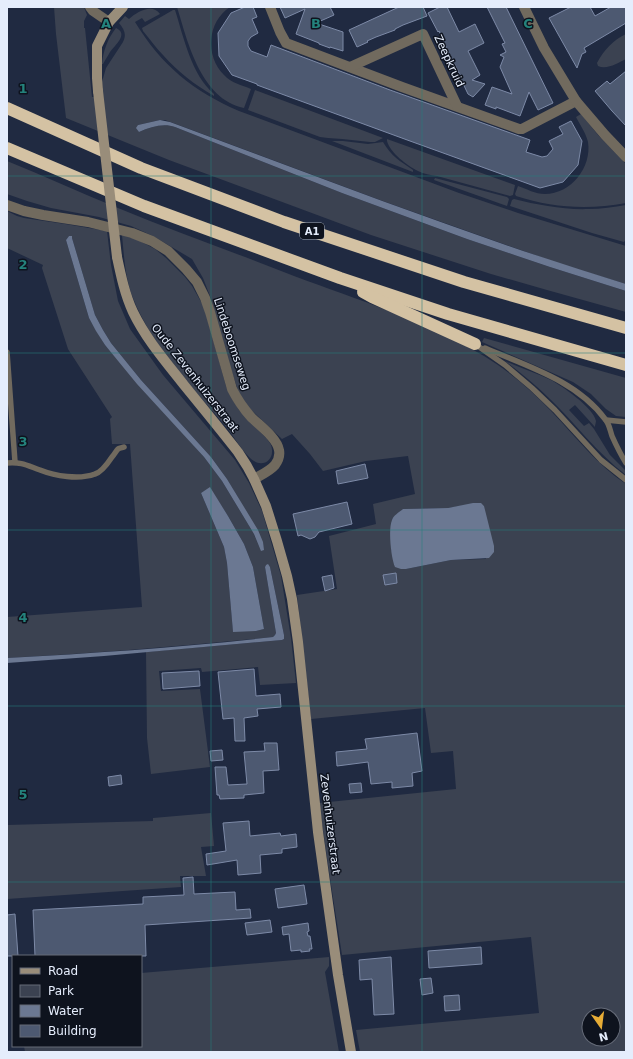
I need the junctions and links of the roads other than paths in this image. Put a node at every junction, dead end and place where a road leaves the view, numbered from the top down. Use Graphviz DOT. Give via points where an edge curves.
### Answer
graph roads {
  1 [pos="90,7"];
  2 [pos="123,7"];
  3 [pos="270,7"];
  4 [pos="524,7"];
  5 [pos="109,22"];
  6 [pos="350,67"];
  7 [pos="576,101"];
  8 [pos="457,106"];
  9 [pos="7,108"];
  10 [pos="7,148"];
  11 [pos="626,157"];
  12 [pos="7,205"];
  13 [pos="340,278"];
  14 [pos="626,328"];
  15 [pos="475,344"];
  16 [pos="7,352"];
  17 [pos="626,365"];
  18 [pos="606,420"];
  19 [pos="626,422"];
  20 [pos="124,447"];
  21 [pos="15,462"];
  22 [pos="7,463"];
  23 [pos="626,463"];
  24 [pos="254,479"];
  25 [pos="626,480"];
  26 [pos="292,599"];
  27 [pos="351,1052"];
  1 -- 5 [label="street"];
  2 -- 5 [label="street, Oude Zevenhuizerstraat"];
  3 -- 6 [label="street, Zeepkruid" via="286,43"];
  4 -- 7 [label="street" via="544,48"];
  5 -- 24 [label="street, Oude Zevenhuizerstraat, bridge" via="97,46 97,78 117,257 126,295 143,331 238,452"];
  6 -- 8 [label="street, Zeepkruid"];
  6 -- 8 [label="street, Zeepkruid" via="423,34"];
  7 -- 8 [label="street, Zeepkruid" via="522,129"];
  7 -- 11 [label="street"];
  9 -- 14 [label="highway, A1" via="142,168 284,222 464,282"];
  10 -- 13 [label="highway" via="144,206"];
  12 -- 24 [label="street, Lindeboomseweg" via="24,211 132,233 168,251 186,269 205,298 236,398 274,440 279,451 275,465"];
  13 -- 15 [label="highway" via="372,297"];
  13 -- 17 [label="highway" via="448,314"];
  15 -- 18 [label="lane" via="569,385"];
  15 -- 25 [label="lane" via="532,388 601,460"];
  16 -- 21 [label="lane"];
  18 -- 19 [label="lane"];
  18 -- 23 [label="lane"];
  20 -- 21 [label="lane" via="118,450 98,473 91,476 50,474"];
  21 -- 22 [label="lane"];
  24 -- 26 [label="street, Oude Zevenhuizerstraat" via="266,506"];
  26 -- 27 [label="street, Zevenhuizerstraat" via="318,832"];
}
